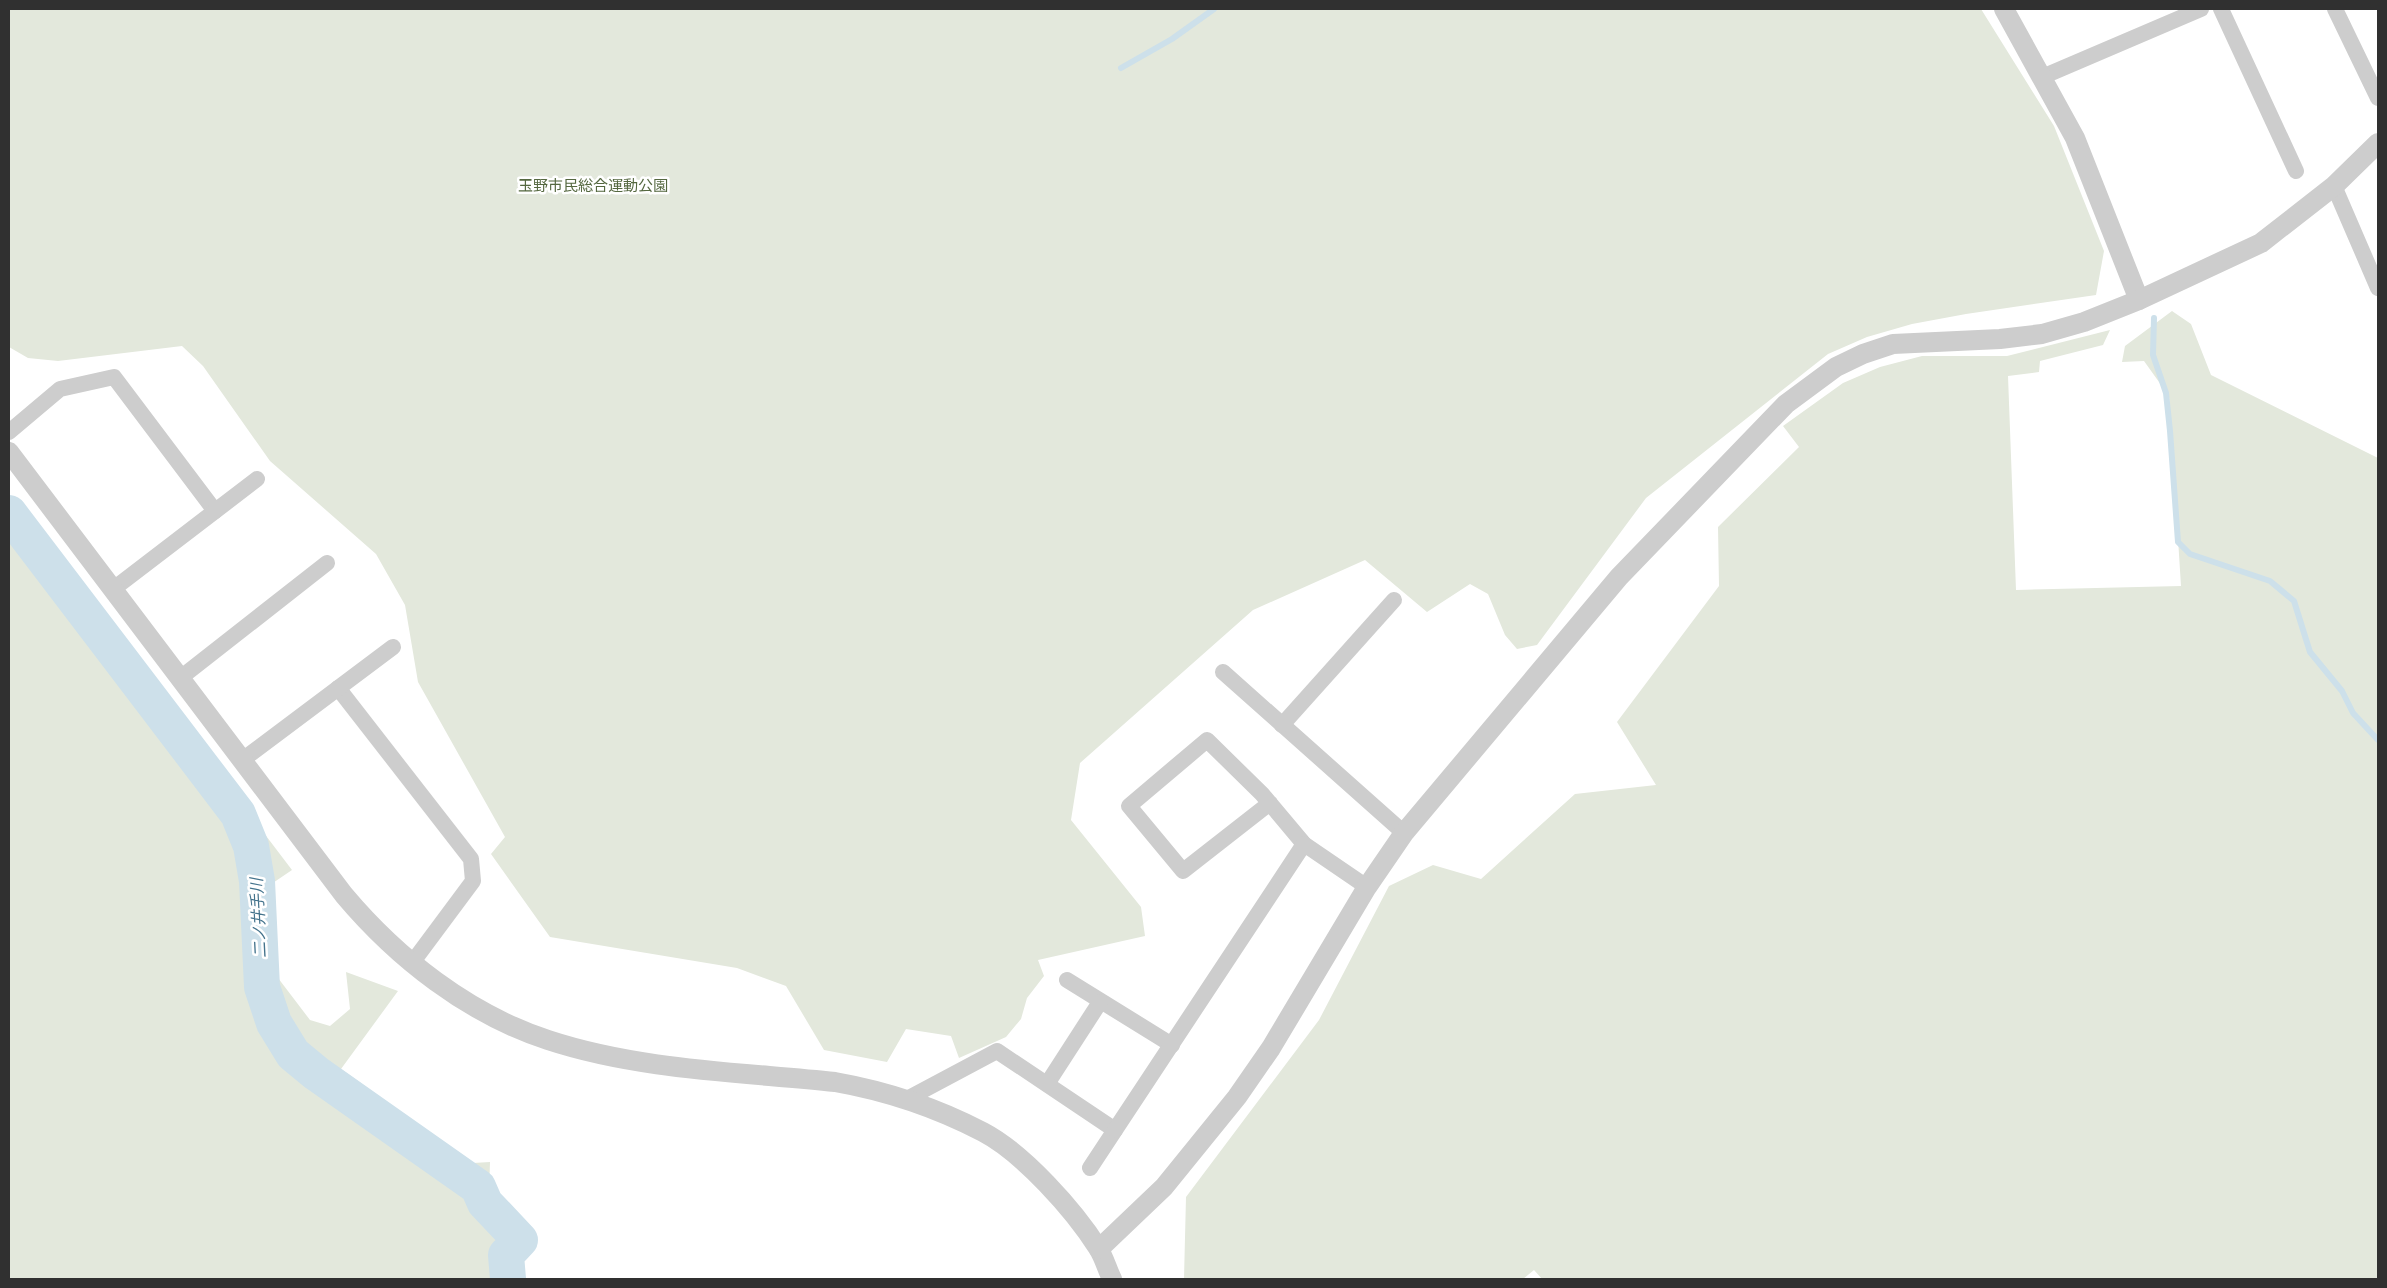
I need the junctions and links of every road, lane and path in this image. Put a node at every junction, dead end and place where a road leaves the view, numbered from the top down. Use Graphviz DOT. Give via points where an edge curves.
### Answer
graph roads {
  1 [pos="2004,9"];
  2 [pos="2201,9"];
  3 [pos="2222,9"];
  4 [pos="2334,9"];
  5 [pos="2042,77"];
  6 [pos="2378,98"];
  7 [pos="2378,143"];
  8 [pos="2296,172"];
  9 [pos="2334,186"];
  10 [pos="2378,288"];
  11 [pos="2139,300"];
  12 [pos="9,432"];
  13 [pos="9,452"];
  14 [pos="257,479"];
  15 [pos="215,511"];
  16 [pos="326,563"];
  17 [pos="112,590"];
  18 [pos="1394,600"];
  19 [pos="393,647"];
  20 [pos="1223,672"];
  21 [pos="179,679"];
  22 [pos="338,688"];
  23 [pos="1282,725"];
  24 [pos="241,761"];
  25 [pos="1270,803"];
  26 [pos="1404,833"];
  27 [pos="1304,844"];
  28 [pos="1367,888"];
  29 [pos="412,963"];
  30 [pos="1067,980"];
  31 [pos="1100,1002"];
  32 [pos="1172,1045"];
  33 [pos="1047,1084"];
  34 [pos="905,1100"];
  35 [pos="1115,1130"];
  36 [pos="1090,1168"];
  37 [pos="1098,1249"];
  38 [pos="1112,1279"];
  1 -- 5 [label="street"];
  2 -- 5 [label="street"];
  3 -- 8 [label="street"];
  4 -- 6 [label="street"];
  5 -- 11 [label="street" via="2075,138"];
  7 -- 9 [label="street"];
  9 -- 10 [label="street"];
  9 -- 11 [label="street" via="2261,243"];
  11 -- 26 [label="street" via="2084,322 2042,334 1893,344 1836,367 1786,404 1619,577"];
  12 -- 15 [label="street" via="60,389 114,377"];
  13 -- 17 [label="street"];
  14 -- 15 [label="street"];
  15 -- 17 [label="street"];
  16 -- 21 [label="street"];
  17 -- 21 [label="street"];
  18 -- 23 [label="street"];
  19 -- 22 [label="street"];
  20 -- 23 [label="street"];
  21 -- 24 [label="street"];
  22 -- 24 [label="street"];
  22 -- 29 [label="street" via="471,859 473,881"];
  23 -- 26 [label="street"];
  24 -- 29 [label="street" via="372,928"];
  25 -- 25 [label="street" via="1207,740 1129,806 1183,871"];
  25 -- 27 [label="street"];
  26 -- 28 [label="street"];
  27 -- 28 [label="street"];
  27 -- 32 [label="street"];
  28 -- 37 [label="street" via="1271,1048 1237,1098 1164,1187"];
  29 -- 34 [label="street" via="462,999 547,1040 651,1063 865,1087"];
  30 -- 31 [label="street"];
  31 -- 32 [label="street"];
  31 -- 33 [label="street"];
  32 -- 35 [label="street"];
  33 -- 34 [label="street" via="997,1050"];
  33 -- 35 [label="street"];
  34 -- 37 [label="street" via="984,1133 1017,1155 1075,1215"];
  35 -- 36 [label="street"];
  37 -- 38 [label="street"];
}
